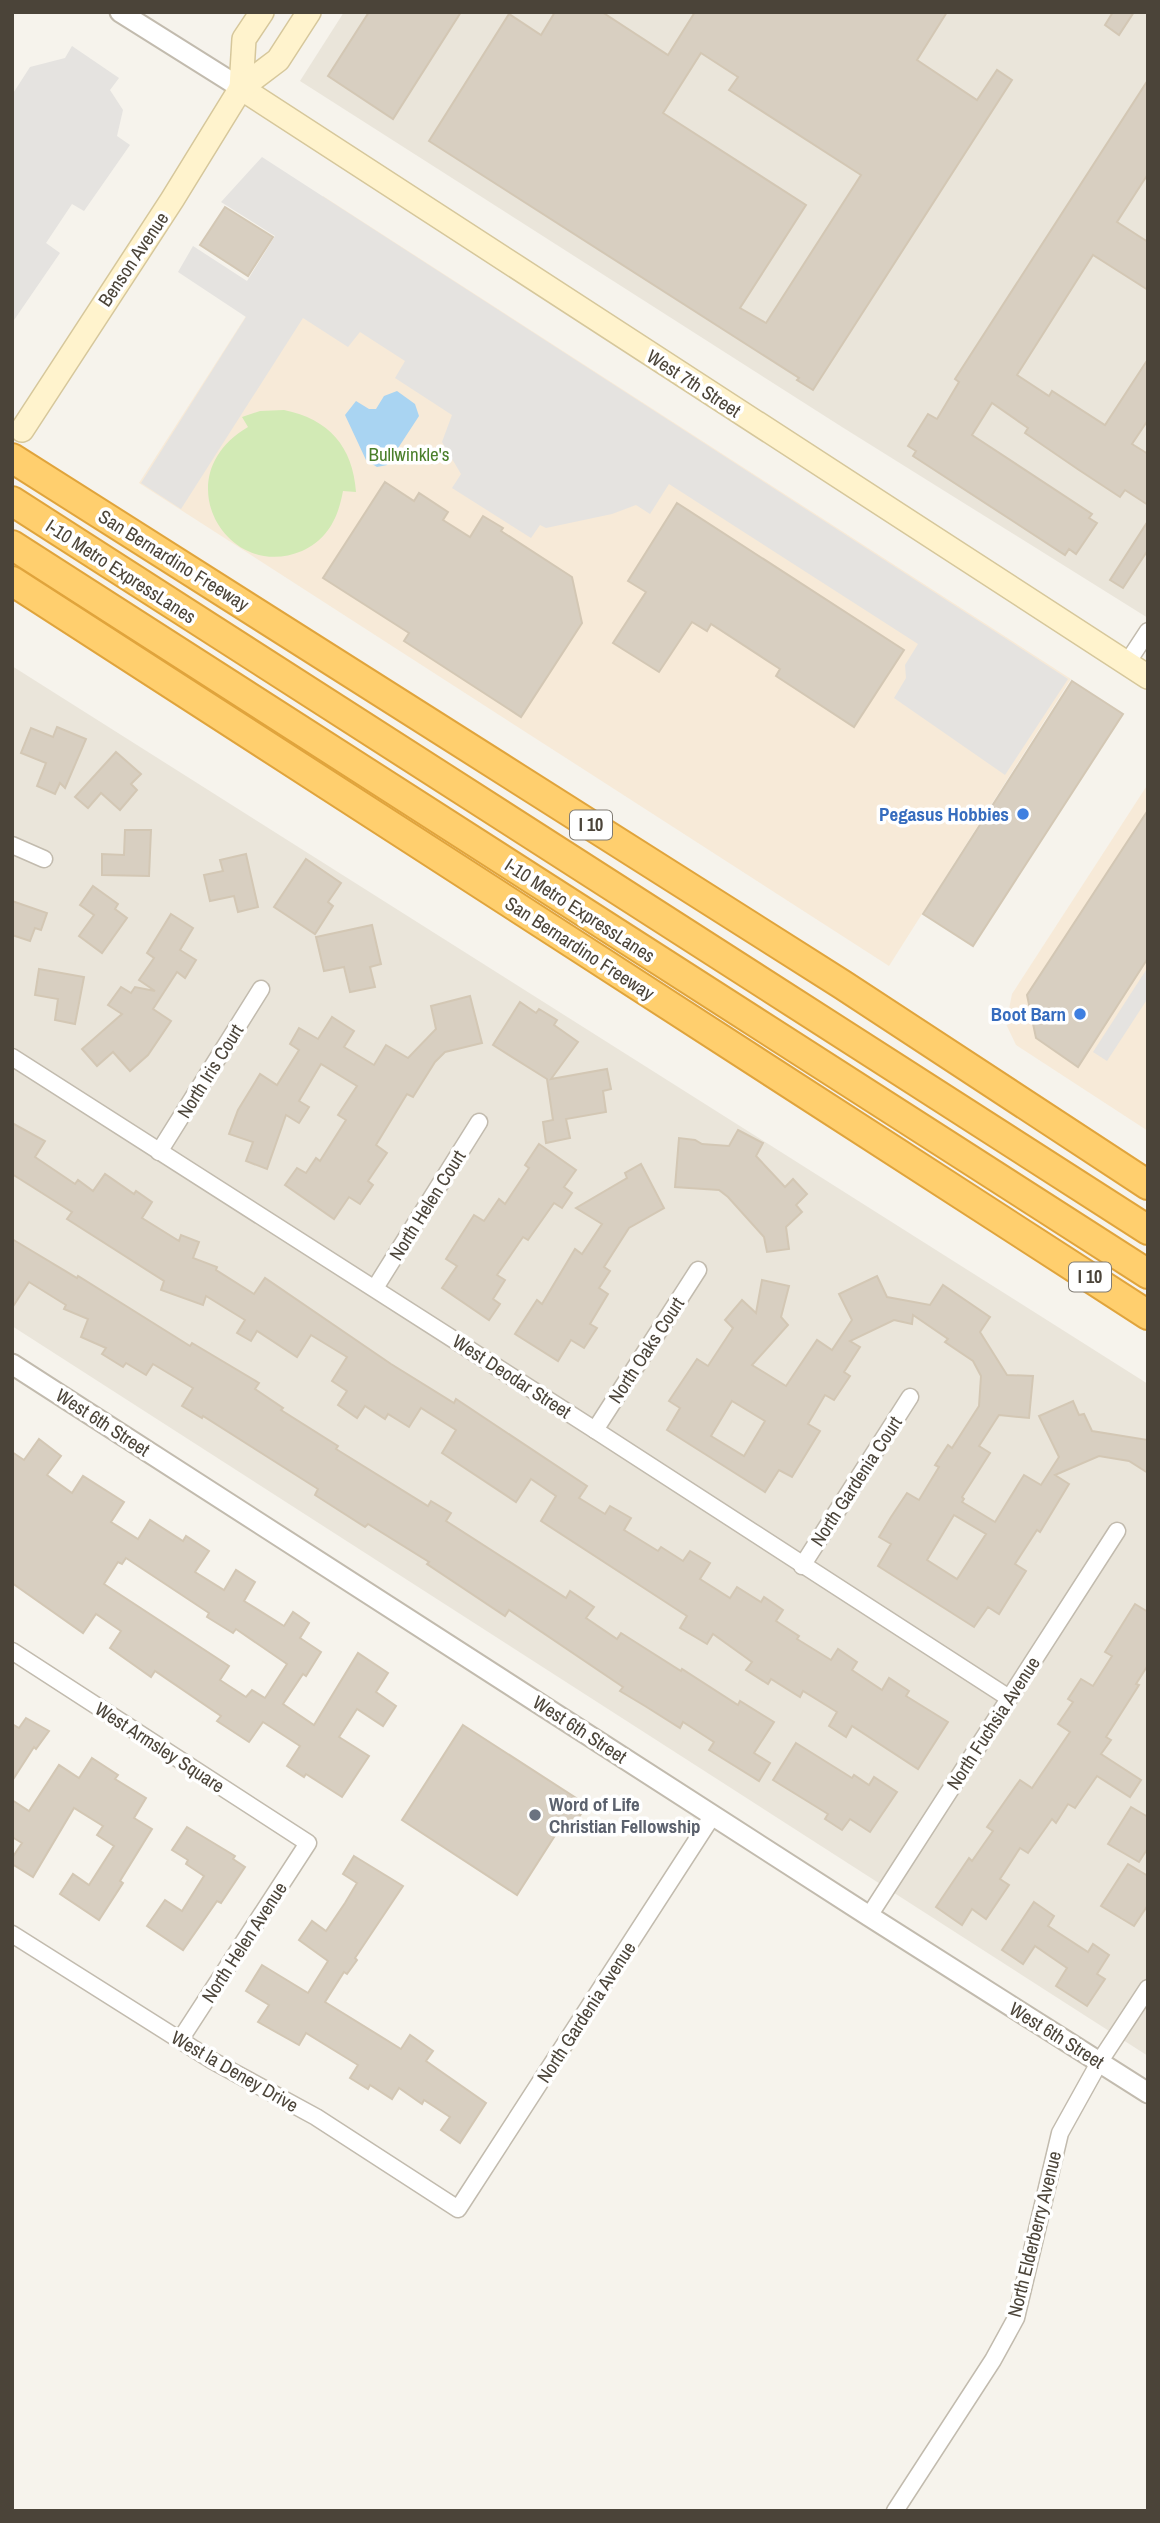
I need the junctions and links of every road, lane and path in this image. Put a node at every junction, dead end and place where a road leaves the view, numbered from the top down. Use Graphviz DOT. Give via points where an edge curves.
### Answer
graph roads {
  1 [pos="120,12"];
  2 [pos="262,12"];
  3 [pos="309,12"];
  4 [pos="241,88"];
  5 [pos="22,430"];
  6 [pos="21,464"];
  7 [pos="13,502"];
  8 [pos="12,545"];
  9 [pos="12,581"];
  10 [pos="1148,631"];
  11 [pos="1127,663"];
  12 [pos="1148,677"];
  13 [pos="12,845"];
  14 [pos="44,859"];
  15 [pos="261,989"];
  16 [pos="12,1057"];
  17 [pos="479,1122"];
  18 [pos="159,1152"];
  19 [pos="1148,1185"];
  20 [pos="1148,1230"];
  21 [pos="698,1270"];
  22 [pos="1148,1274"];
  23 [pos="375,1288"];
  24 [pos="1148,1315"];
  25 [pos="12,1364"];
  26 [pos="910,1397"];
  27 [pos="595,1430"];
  28 [pos="1117,1531"];
  29 [pos="802,1566"];
  30 [pos="12,1651"];
  31 [pos="1009,1699"];
  32 [pos="713,1815"];
  33 [pos="308,1843"];
  34 [pos="869,1916"];
  35 [pos="12,1934"];
  36 [pos="1148,1988"];
  37 [pos="180,2040"];
  38 [pos="1100,2061"];
  39 [pos="1148,2093"];
  40 [pos="458,2209"];
  41 [pos="895,2511"];
  1 -- 4 [label="street"];
  2 -- 4 [label="main road, Benson Avenue" via="244,39"];
  3 -- 4 [label="main road, Benson Avenue" via="278,60"];
  4 -- 5 [label="main road, Benson Avenue"];
  4 -- 11 [label="main road, West 7th Street"];
  6 -- 19 [label="highway, San Bernardino Freeway / I 10" via="843,985"];
  7 -- 20 [label="highway, I-10 Metro ExpressLanes"];
  8 -- 22 [label="highway, I-10 Metro ExpressLanes"];
  9 -- 24 [label="highway, San Bernardino Freeway / I 10"];
  10 -- 11 [label="street"];
  11 -- 12 [label="main road, West 7th Street"];
  13 -- 14 [label="street"];
  15 -- 18 [label="street, North Iris Court"];
  16 -- 18 [label="street, West Deodar Street"];
  17 -- 23 [label="street, North Helen Court"];
  18 -- 23 [label="street, West Deodar Street"];
  21 -- 27 [label="street, North Oaks Court"];
  23 -- 27 [label="street, West Deodar Street"];
  25 -- 32 [label="street, West 6th Street"];
  26 -- 29 [label="street, North Gardenia Court"];
  27 -- 29 [label="street, West Deodar Street"];
  28 -- 31 [label="street, North Fuchsia Avenue"];
  29 -- 31 [label="street, West Deodar Street"];
  30 -- 33 [label="street, West Armsley Square"];
  31 -- 34 [label="street, North Fuchsia Avenue"];
  32 -- 34 [label="street, West 6th Street"];
  32 -- 40 [label="street, North Gardenia Avenue"];
  33 -- 37 [label="street, North Helen Avenue"];
  34 -- 38 [label="street, West 6th Street"];
  35 -- 37 [label="street, West la Deney Drive"];
  36 -- 38 [label="street, North Elderberry Avenue"];
  37 -- 40 [label="street, West la Deney Drive" via="304,2110"];
  38 -- 39 [label="street, West 6th Street"];
  38 -- 41 [label="street, North Elderberry Avenue" via="1059,2133 1016,2318"];
}
